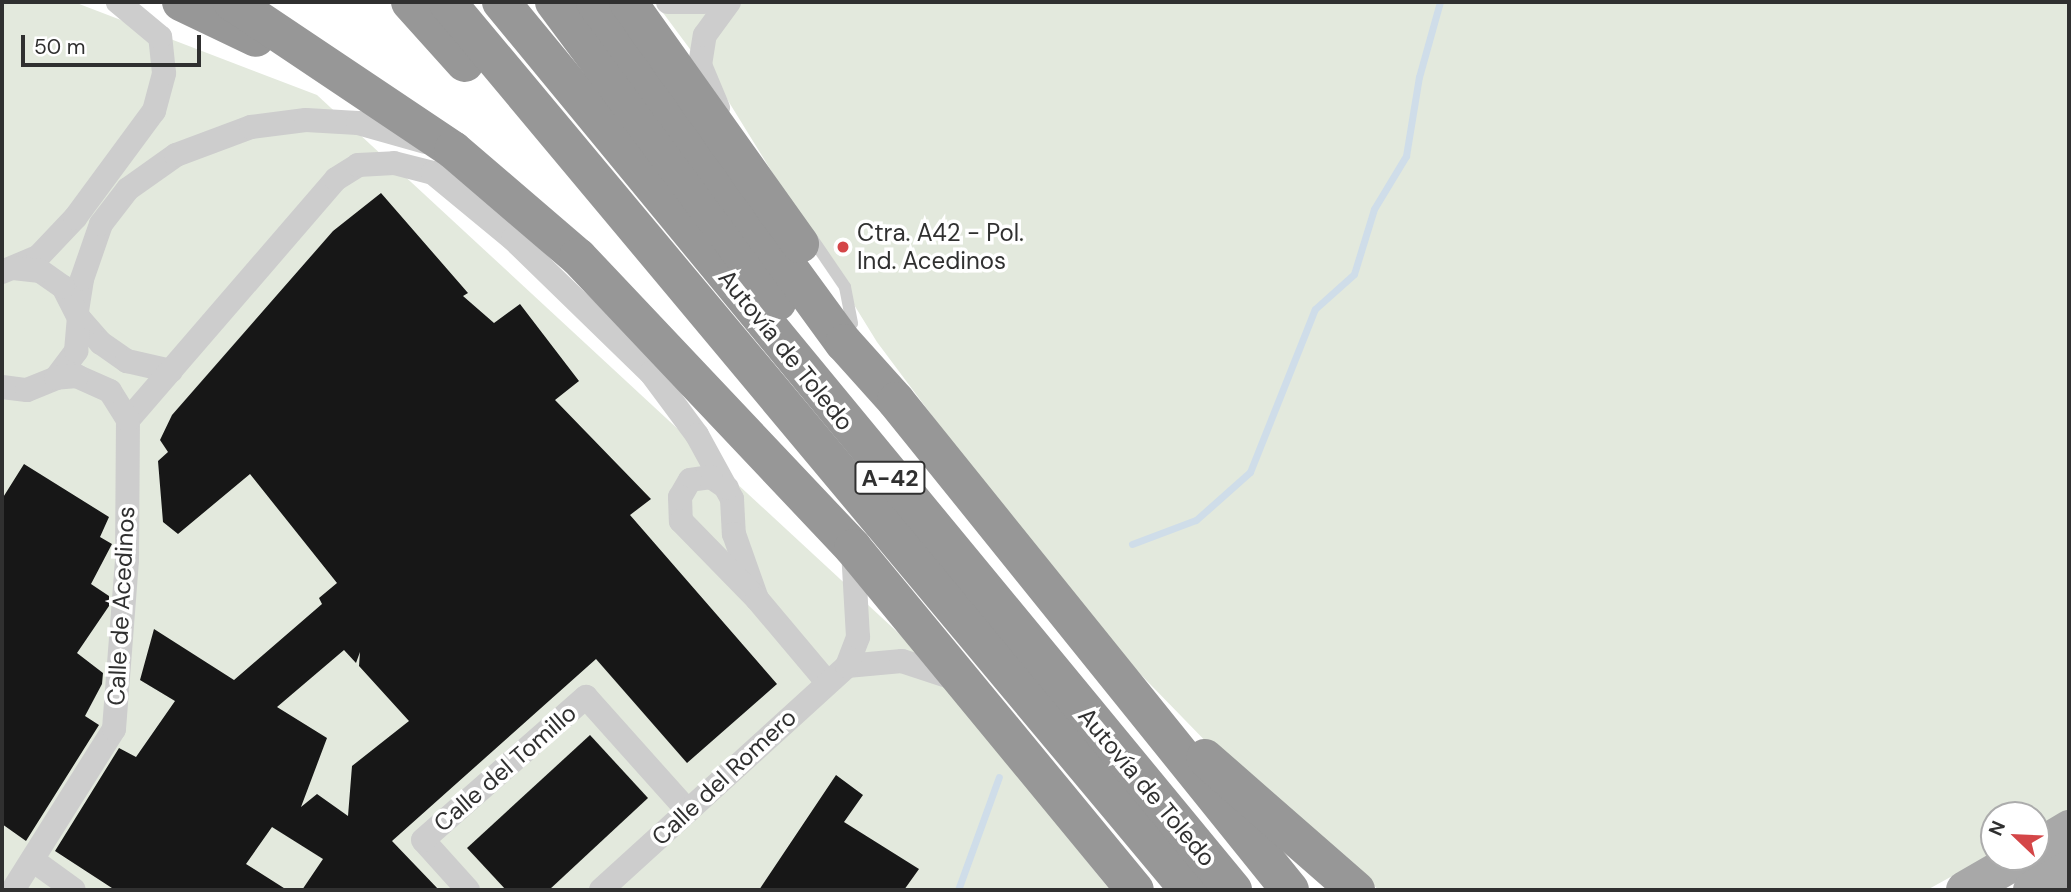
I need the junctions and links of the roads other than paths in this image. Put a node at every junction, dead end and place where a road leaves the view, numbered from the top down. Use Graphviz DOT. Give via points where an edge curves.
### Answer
graph roads {
  1 [pos="118,2"];
  2 [pos="181,2"];
  3 [pos="232,2"];
  4 [pos="410,2"];
  5 [pos="447,2"];
  6 [pos="501,2"];
  7 [pos="554,2"];
  8 [pos="595,2"];
  9 [pos="628,2"];
  10 [pos="668,2"];
  11 [pos="704,2"];
  12 [pos="729,2"];
  13 [pos="551,62"];
  14 [pos="365,92"];
  15 [pos="733,144"];
  16 [pos="453,150"];
  17 [pos="583,169"];
  18 [pos="7,270"];
  19 [pos="78,314"];
  20 [pos="809,343"];
  21 [pos="171,371"];
  22 [pos="56,378"];
  23 [pos="2,387"];
  24 [pos="896,401"];
  25 [pos="128,420"];
  26 [pos="727,488"];
  27 [pos="853,548"];
  28 [pos="757,599"];
  29 [pos="847,666"];
  30 [pos="1114,677"];
  31 [pos="961,681"];
  32 [pos="827,682"];
  33 [pos="688,811"];
  34 [pos="2069,829"];
  35 [pos="2050,841"];
  36 [pos="34,861"];
  37 [pos="2069,869"];
  38 [pos="1998,871"];
  39 [pos="13,890"];
  40 [pos="74,890"];
  41 [pos="468,890"];
  42 [pos="601,890"];
  43 [pos="1135,890"];
  44 [pos="1189,890"];
  45 [pos="1233,890"];
  46 [pos="1256,890"];
  47 [pos="1290,890"];
  48 [pos="1356,890"];
  49 [pos="1965,890"];
  50 [pos="2032,890"];
  1 -- 18 [label="street" via="160,37 164,73 154,111 75,218 38,257"];
  2 -- 14 [label="highway"];
  3 -- 14 [label="highway"];
  4 -- 17 [label="highway" via="478,78"];
  5 -- 17 [label="highway, Autovía de Toledo / A-42"];
  6 -- 13 [label="highway, Autovía de Toledo / A-42"];
  7 -- 20 [label="highway"];
  8 -- 24 [label="highway" via="844,343"];
  9 -- 15 [label="highway"];
  10 -- 11 [label="street"];
  12 -- 15 [label="street" via="705,35 700,65"];
  13 -- 20 [label="highway" via="590,88 689,210"];
  13 -- 45 [label="highway, Autovía de Toledo / A-42"];
  14 -- 16 [label="highway"];
  15 -- 24 [label="highway" via="852,323"];
  16 -- 19 [label="street" via="358,123 306,120 251,127 176,155 128,189 101,224 82,279"];
  16 -- 27 [label="highway" via="578,257"];
  17 -- 44 [label="highway, Autovía de Toledo / A-42"];
  18 -- 19 [label="street" via="40,271 63,287"];
  19 -- 21 [label="street" via="101,343 127,361"];
  19 -- 22 [label="street" via="76,351"];
  20 -- 46 [label="highway"];
  21 -- 25 [label="street"];
  21 -- 26 [label="street" via="336,179 358,165 394,163 433,173 513,239 641,363 697,435"];
  22 -- 23 [label="street" via="27,390"];
  22 -- 25 [label="street" via="77,376 110,391"];
  24 -- 30 [label="highway"];
  25 -- 36 [label="street, Calle de Acedinos" via="127,560 114,729"];
  26 -- 28 [label="street" via="734,534"];
  26 -- 28 [label="street" via="711,477 690,480 680,497 681,521"];
  27 -- 29 [label="street" via="858,637"];
  27 -- 31 [label="highway"];
  28 -- 32 [label="street"];
  29 -- 31 [label="street" via="902,661"];
  29 -- 32 [label="street, Calle del Romero"];
  30 -- 47 [label="highway"];
  30 -- 48 [label="highway"];
  31 -- 43 [label="highway"];
  32 -- 33 [label="street, Calle del Romero"];
  33 -- 41 [label="street, Calle del Tomillo" via="586,697 423,840"];
  33 -- 42 [label="street, Calle del Romero"];
  34 -- 35 [label="main road"];
  36 -- 39 [label="street, Calle de Acedinos"];
  36 -- 40 [label="street"];
  37 -- 50 [label="main road"];
  38 -- 49 [label="main road"];
}
